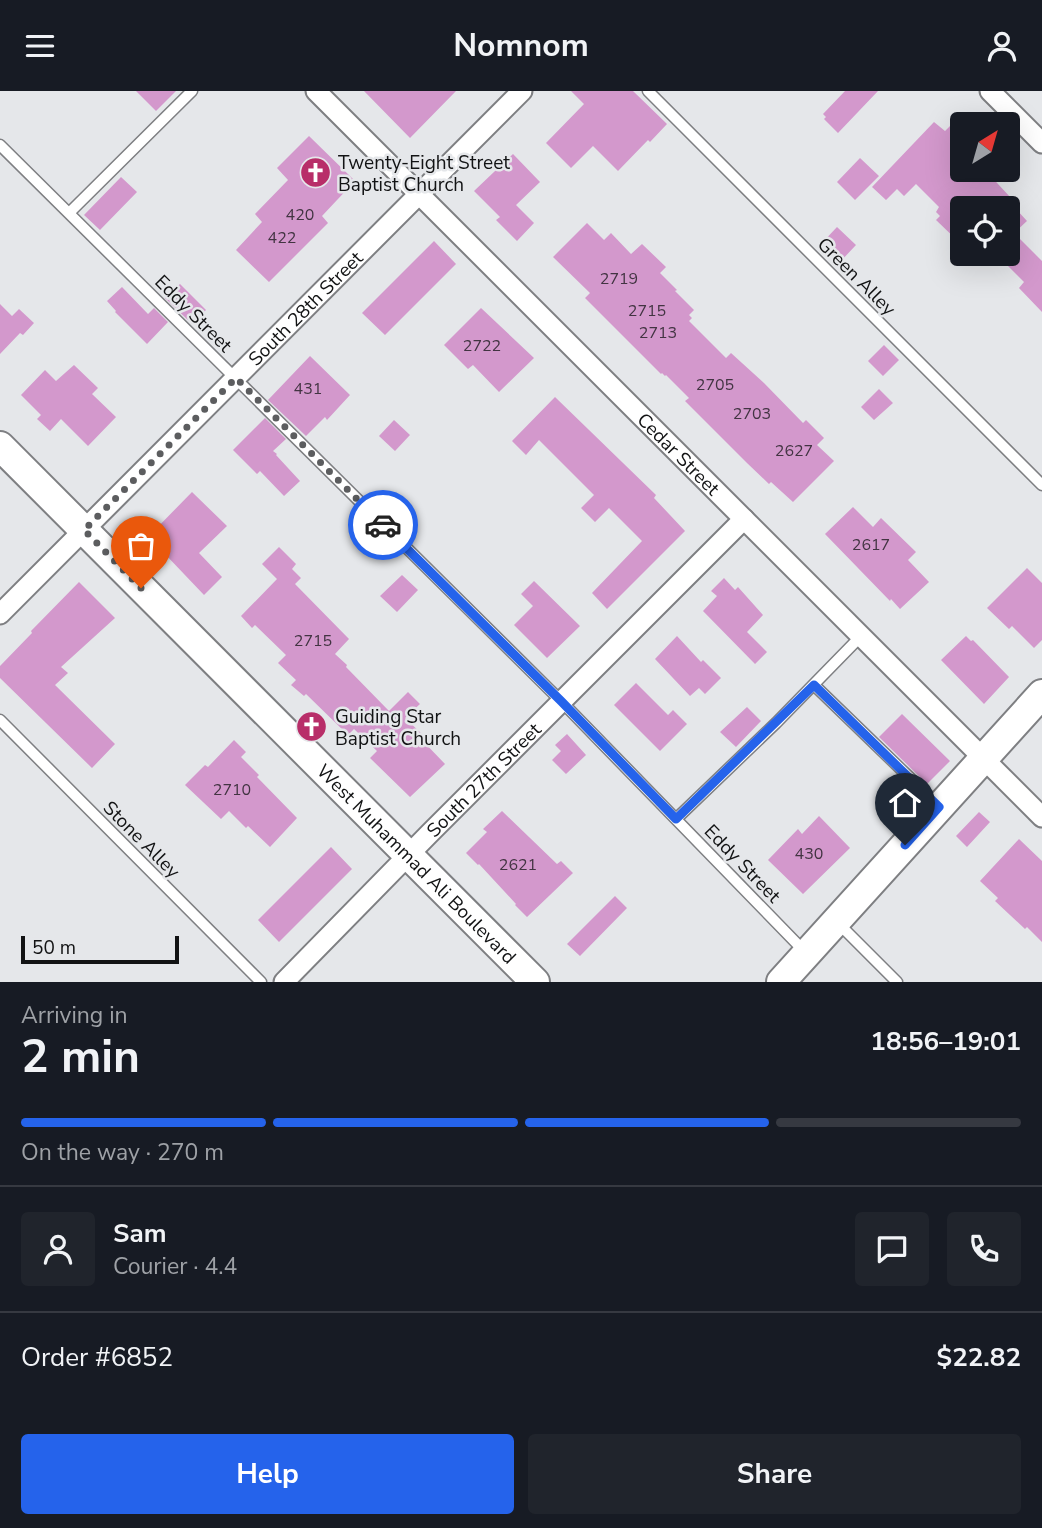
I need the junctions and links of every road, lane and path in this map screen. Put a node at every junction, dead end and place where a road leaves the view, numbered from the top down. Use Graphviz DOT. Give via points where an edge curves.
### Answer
graph roads {
  1 [pos="192,91"];
  2 [pos="316,91"];
  3 [pos="522,91"];
  4 [pos="648,91"];
  5 [pos="990,91"];
  6 [pos="1042,143"];
  7 [pos="0,145"];
  8 [pos="419,194"];
  9 [pos="69,213"];
  10 [pos="236,378"];
  11 [pos="0,446"];
  12 [pos="1042,485"];
  13 [pos="744,519"];
  14 [pos="84,530"];
  15 [pos="0,614"];
  16 [pos="861,636"];
  17 [pos="814,685"];
  18 [pos="1042,694"];
  19 [pos="561,701"];
  20 [pos="0,720"];
  21 [pos="983,758"];
  22 [pos="939,807"];
  23 [pos="1042,817"];
  24 [pos="676,819"];
  25 [pos="409,855"];
  26 [pos="836,921"];
  27 [pos="806,954"];
  28 [pos="261,982"];
  29 [pos="284,982"];
  30 [pos="536,982"];
  31 [pos="781,982"];
  32 [pos="897,982"];
  1 -- 9 [label="lane"];
  2 -- 8 [label="street, Cedar Street"];
  3 -- 8 [label="street, South 28th Street"];
  4 -- 12 [label="lane, Green Alley"];
  5 -- 6 [label="street"];
  7 -- 9 [label="lane, Eddy Street"];
  8 -- 10 [label="street, South 28th Street"];
  8 -- 13 [label="street, Cedar Street"];
  9 -- 10 [label="lane, Eddy Street"];
  10 -- 14 [label="street, South 28th Street"];
  10 -- 19 [label="lane, Eddy Street"];
  11 -- 14 [label="main road, West Muhammad Ali Boulevard"];
  13 -- 16 [label="street, Cedar Street"];
  13 -- 19 [label="street, South 27th Street"];
  14 -- 15 [label="street, South 28th Street"];
  14 -- 25 [label="main road, West Muhammad Ali Boulevard"];
  16 -- 17 [label="lane"];
  16 -- 21 [label="street, Cedar Street"];
  17 -- 22 [label="lane"];
  17 -- 24 [label="lane"];
  18 -- 21 [label="main road"];
  19 -- 24 [label="lane, Eddy Street"];
  19 -- 25 [label="street, South 27th Street"];
  20 -- 28 [label="lane, Stone Alley"];
  21 -- 22 [label="main road"];
  21 -- 23 [label="street, Cedar Street"];
  22 -- 26 [label="main road"];
  24 -- 27 [label="lane, Eddy Street"];
  25 -- 29 [label="street, South 27th Street"];
  25 -- 30 [label="main road, West Muhammad Ali Boulevard"];
  26 -- 27 [label="main road"];
  26 -- 32 [label="lane"];
  27 -- 31 [label="main road"];
}
